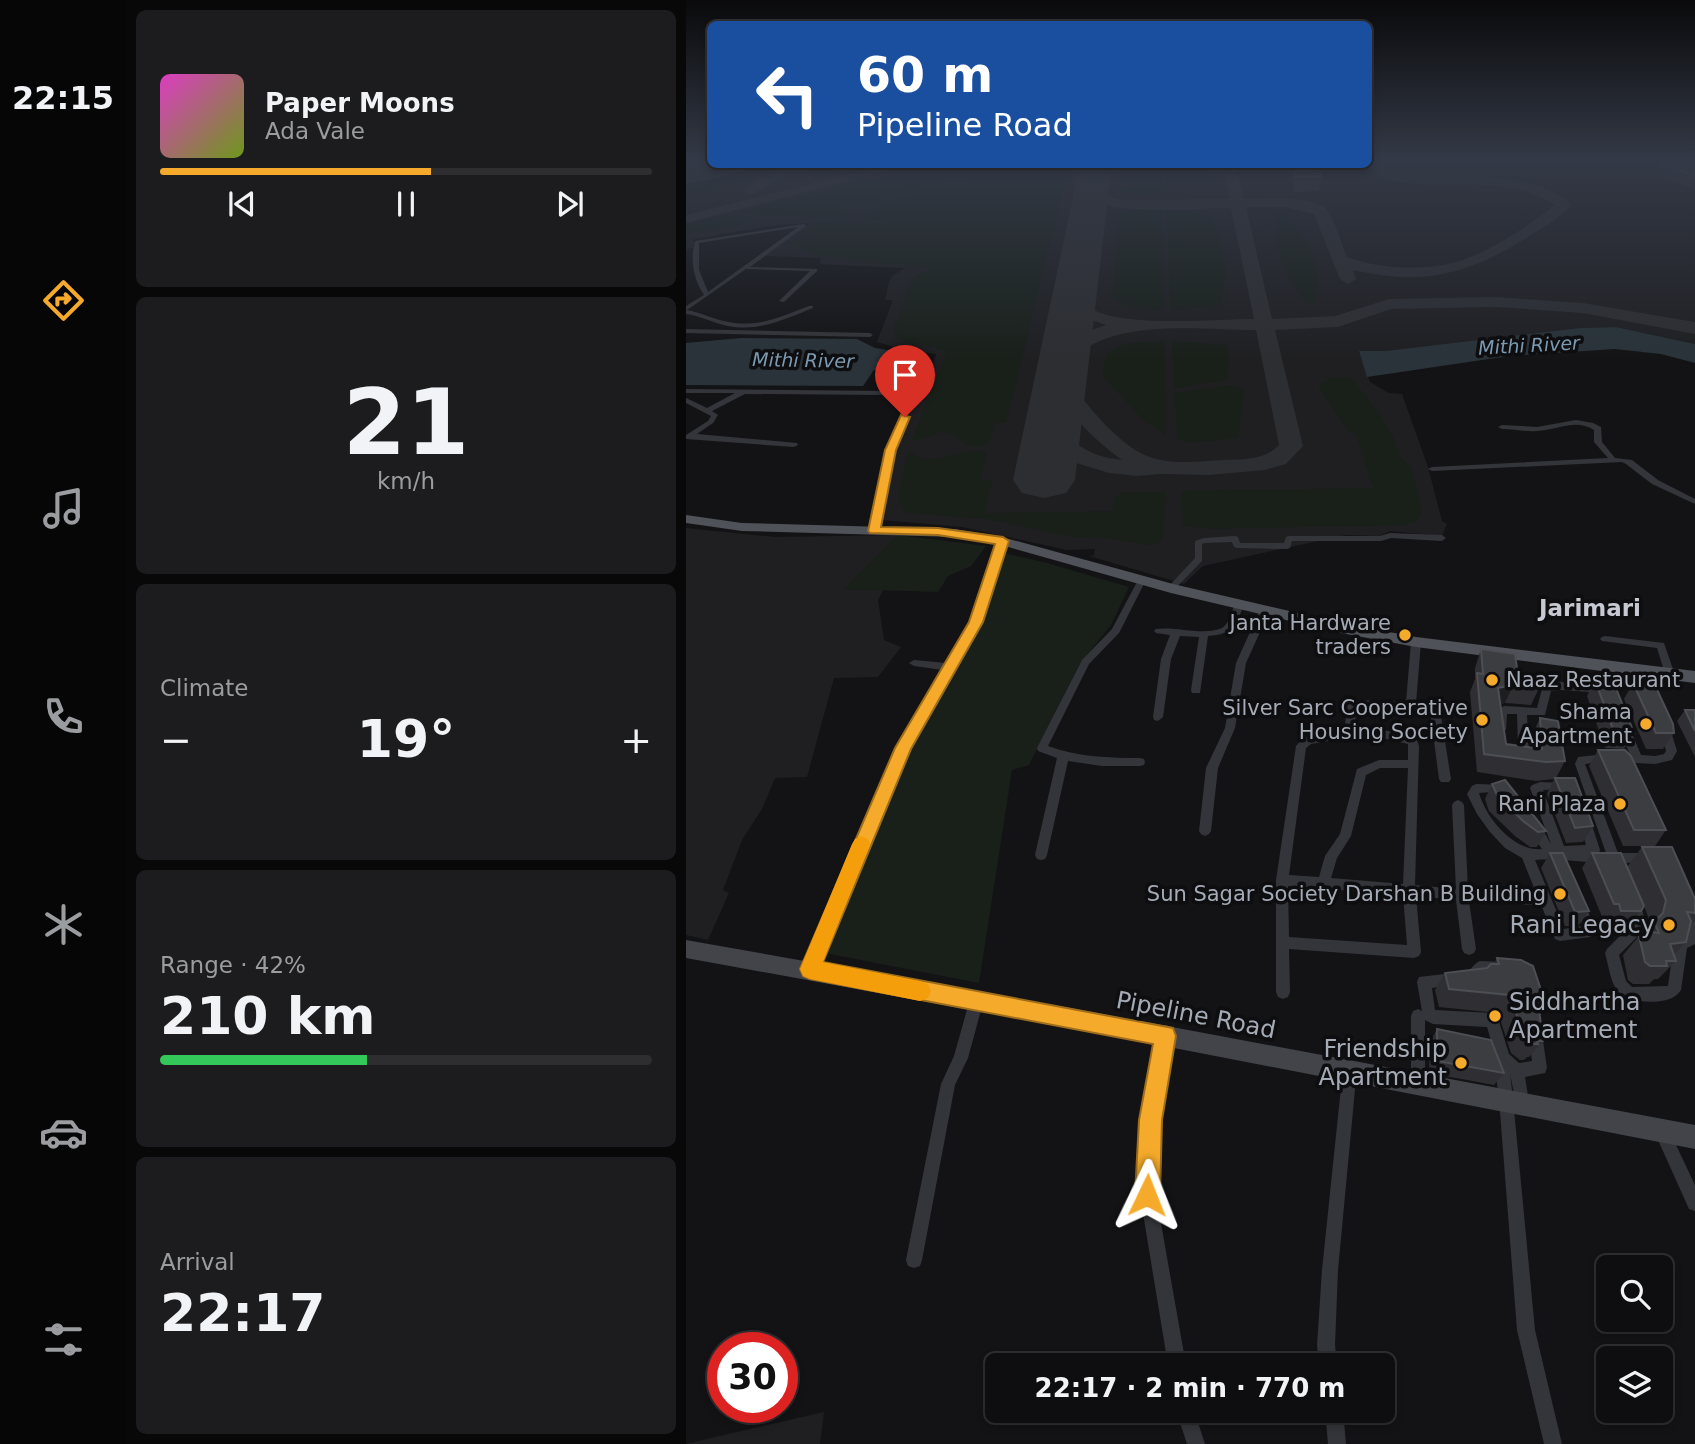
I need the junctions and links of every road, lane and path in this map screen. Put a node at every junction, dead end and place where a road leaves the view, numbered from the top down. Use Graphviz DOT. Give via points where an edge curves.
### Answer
graph roads {
  1 [pos="795,226"];
  2 [pos="802,226"];
  3 [pos="747,268"];
  4 [pos="707,295"];
  5 [pos="782,301"];
  6 [pos="811,307"];
  7 [pos="686,310"];
  8 [pos="686,331"];
  9 [pos="870,335"];
  10 [pos="686,391"];
  11 [pos="746,391"];
  12 [pos="889,393"];
  13 [pos="686,400"];
  14 [pos="709,410"];
  15 [pos="905,417"];
  16 [pos="686,425"];
  17 [pos="1502,426"];
  18 [pos="701,428"];
  19 [pos="688,437"];
  20 [pos="794,445"];
  21 [pos="1613,460"];
  22 [pos="1432,469"];
  23 [pos="1695,502"];
  24 [pos="686,519"];
  25 [pos="874,531"];
  26 [pos="1442,538"];
  27 [pos="1003,541"];
  28 [pos="1142,580"];
  29 [pos="1171,588"];
  30 [pos="1240,604"];
  31 [pos="1265,610"];
  32 [pos="1159,631"];
  33 [pos="1176,633"];
  34 [pos="1203,633"];
  35 [pos="1605,639"];
  36 [pos="1416,642"];
  37 [pos="914,663"];
  38 [pos="949,667"];
  39 [pos="1670,675"];
  40 [pos="1695,677"];
  41 [pos="1196,690"];
  42 [pos="1610,692"];
  43 [pos="1411,706"];
  44 [pos="1522,711"];
  45 [pos="1620,716"];
  46 [pos="1660,716"];
  47 [pos="1158,717"];
  48 [pos="1350,733"];
  49 [pos="1063,757"];
  50 [pos="1637,760"];
  51 [pos="1140,762"];
  52 [pos="1412,764"];
  53 [pos="1445,779"];
  54 [pos="1588,786"];
  55 [pos="1576,798"];
  56 [pos="1458,805"];
  57 [pos="1205,831"];
  58 [pos="1041,855"];
  59 [pos="1527,855"];
  60 [pos="1580,855"];
  61 [pos="1614,858"];
  62 [pos="1557,859"];
  63 [pos="1661,859"];
  64 [pos="1282,880"];
  65 [pos="1323,884"];
  66 [pos="1409,890"];
  67 [pos="1573,892"];
  68 [pos="1462,895"];
  69 [pos="1532,899"];
  70 [pos="1689,904"];
  71 [pos="686,941"];
  72 [pos="1283,943"];
  73 [pos="701,949"];
  74 [pos="1469,949"];
  75 [pos="811,966"];
  76 [pos="1512,971"];
  77 [pos="1283,992"];
  78 [pos="977,997"];
  79 [pos="1537,1014"];
  80 [pos="1418,1016"];
  81 [pos="1166,1032"];
  82 [pos="1492,1053"];
  83 [pos="1350,1068"];
  84 [pos="1517,1070"];
  85 [pos="1418,1080"];
  86 [pos="1513,1097"];
  87 [pos="1659,1124"];
  88 [pos="1695,1127"];
  89 [pos="1695,1137"];
  90 [pos="1695,1203"];
  91 [pos="914,1260"];
  92 [pos="1175,1353"];
  93 [pos="1327,1353"];
  94 [pos="1189,1423"];
  95 [pos="1335,1423"];
  96 [pos="1196,1444"];
  97 [pos="1337,1444"];
  98 [pos="1553,1444"];
  1 -- 4 [label="street" via="696,242 699,286"];
  2 -- 3 [label="street"];
  3 -- 4 [label="street"];
  3 -- 5 [label="street" via="815,270"];
  4 -- 7 [label="street"];
  6 -- 7 [label="street" via="766,325 745,327"];
  8 -- 9 [label="street"];
  10 -- 11 [label="street"];
  11 -- 12 [label="street"];
  11 -- 14 [label="street"];
  13 -- 14 [label="street"];
  14 -- 18 [label="street" via="715,415"];
  15 -- 25 [label="street" via="891,450"];
  16 -- 18 [label="street"];
  17 -- 21 [label="street" via="1532,429 1573,422 1592,424 1598,429 1598,442"];
  18 -- 19 [label="street"];
  19 -- 20 [label="street"];
  21 -- 22 [label="street"];
  21 -- 23 [label="street" via="1629,462 1655,482"];
  24 -- 25 [label="main road" via="742,527"];
  25 -- 27 [label="main road" via="944,532"];
  26 -- 29 [label="street" via="1390,534 1381,538 1310,537 1289,539 1287,546 1237,545 1235,539 1204,541 1198,543 1199,559"];
  27 -- 28 [label="main road"];
  27 -- 38 [label="street" via="976,622"];
  28 -- 29 [label="main road"];
  28 -- 49 [label="street" via="1116,631 1085,662 1042,748"];
  29 -- 30 [label="main road"];
  30 -- 31 [label="main road"];
  30 -- 34 [label="street" via="1227,629"];
  31 -- 36 [label="main road"];
  31 -- 57 [label="street" via="1241,663 1230,729 1212,768"];
  32 -- 33 [label="street"];
  33 -- 34 [label="street"];
  33 -- 47 [label="street" via="1166,659"];
  34 -- 41 [label="street"];
  35 -- 39 [label="street" via="1661,645"];
  36 -- 39 [label="main road" via="1643,677"];
  36 -- 43 [label="street"];
  37 -- 38 [label="street"];
  38 -- 75 [label="street" via="903,748"];
  39 -- 40 [label="main road"];
  42 -- 44 [label="street" via="1594,686 1547,688 1541,712"];
  43 -- 48 [label="street" via="1356,703 1351,707"];
  43 -- 53 [label="street" via="1428,709 1436,716"];
  44 -- 44 [label="street" via="1502,711 1503,741 1524,751"];
  45 -- 50 [label="street"];
  46 -- 50 [label="street" via="1672,751 1664,760"];
  48 -- 52 [label="street" via="1412,741"];
  48 -- 64 [label="street" via="1308,740 1301,746"];
  49 -- 51 [label="street"];
  49 -- 58 [label="street"];
  50 -- 54 [label="street" via="1582,760"];
  52 -- 65 [label="street" via="1379,764 1361,772 1345,836 1331,856"];
  52 -- 66 [label="street"];
  54 -- 55 [label="street"];
  54 -- 61 [label="street"];
  55 -- 60 [label="street" via="1595,848"];
  55 -- 60 [label="street" via="1536,788 1558,849"];
  56 -- 68 [label="street"];
  59 -- 62 [label="street"];
  59 -- 62 [label="street" via="1482,815 1474,791 1502,788"];
  59 -- 67 [label="street" via="1558,932 1564,936 1590,931"];
  60 -- 61 [label="street"];
  60 -- 62 [label="street"];
  61 -- 63 [label="street"];
  61 -- 70 [label="street" via="1641,924 1614,949 1622,989 1667,994 1674,990 1681,944 1695,937"];
  64 -- 65 [label="street"];
  64 -- 72 [label="street"];
  65 -- 66 [label="street"];
  66 -- 68 [label="street"];
  66 -- 72 [label="street" via="1414,952"];
  68 -- 69 [label="street"];
  68 -- 74 [label="street"];
  71 -- 73 [label="street, Pipeline Road"];
  72 -- 77 [label="street"];
  73 -- 75 [label="street, Pipeline Road"];
  75 -- 78 [label="street, Pipeline Road"];
  76 -- 84 [label="street" via="1480,967 1471,978 1423,984 1431,1016 1492,1020 1503,1058"];
  78 -- 81 [label="street, Pipeline Road"];
  78 -- 91 [label="street" via="961,1058 948,1084"];
  79 -- 84 [label="street" via="1534,1029 1540,1068"];
  80 -- 85 [label="street"];
  81 -- 83 [label="street, Pipeline Road"];
  81 -- 92 [label="street" via="1150,1120 1147,1195"];
  82 -- 86 [label="street"];
  83 -- 85 [label="street, Pipeline Road"];
  83 -- 93 [label="street" via="1330,1270"];
  84 -- 86 [label="street"];
  85 -- 86 [label="street, Pipeline Road"];
  86 -- 87 [label="street, Pipeline Road"];
  86 -- 98 [label="street" via="1525,1330"];
  87 -- 88 [label="street"];
  87 -- 89 [label="street, Pipeline Road"];
  87 -- 90 [label="street"];
  94 -- 96 [label="street"];
  95 -- 97 [label="street"];
}
